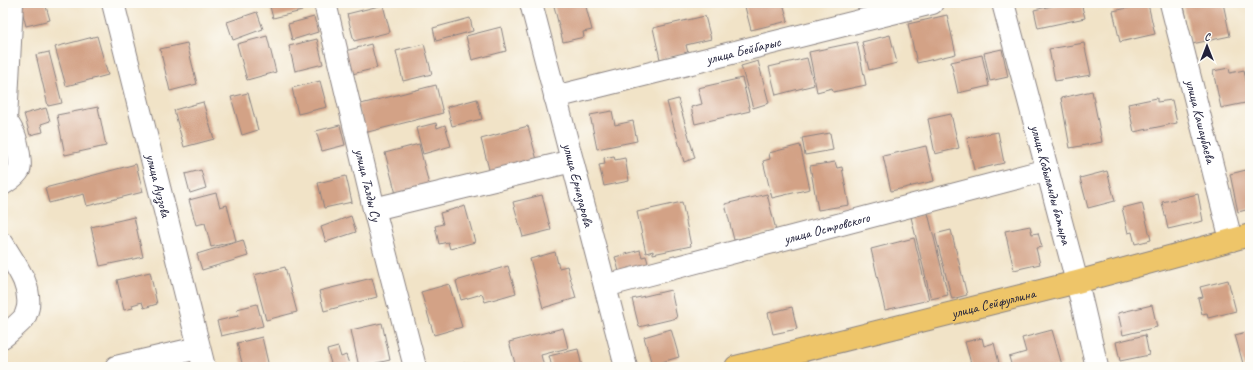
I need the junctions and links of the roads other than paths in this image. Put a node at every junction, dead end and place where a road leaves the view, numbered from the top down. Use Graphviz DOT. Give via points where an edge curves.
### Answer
graph roads {
  1 [pos="12,3"];
  2 [pos="113,3"];
  3 [pos="324,3"];
  4 [pos="531,3"];
  5 [pos="932,3"];
  6 [pos="1003,3"];
  7 [pos="1171,3"];
  8 [pos="555,97"];
  9 [pos="572,161"];
  10 [pos="1047,170"];
  11 [pos="3,184"];
  12 [pos="374,209"];
  13 [pos="1241,238"];
  14 [pos="3,244"];
  15 [pos="1077,282"];
  16 [pos="605,286"];
  17 [pos="3,337"];
  18 [pos="201,357"];
  19 [pos="747,366"];
  20 [pos="116,367"];
  21 [pos="415,367"];
  22 [pos="626,367"];
  23 [pos="1097,367"];
  1 -- 11 [label="street" via="6,120 14,136 21,161 16,174"];
  2 -- 18 [label="street, улица Ауэзова"];
  3 -- 12 [label="street, улица Талды Су"];
  4 -- 8 [label="street, улица Ерназарова"];
  5 -- 8 [label="street, улица Бейбарыс"];
  6 -- 10 [label="street, улица Кобыланды батыра"];
  7 -- 13 [label="street, улица Кашаубаева"];
  8 -- 9 [label="street, улица Ерназарова"];
  9 -- 12 [label="street"];
  9 -- 16 [label="street, улица Ерназарова"];
  10 -- 15 [label="street, улица Кобыланды батыра"];
  10 -- 16 [label="street, улица Островского"];
  12 -- 21 [label="street, улица Талды Су"];
  13 -- 15 [label="main road, улица Сейфуллина"];
  14 -- 17 [label="street" via="24,280 28,302 24,318"];
  15 -- 19 [label="main road, улица Сейфуллина"];
  15 -- 23 [label="street, улица Кобыланды батыра"];
  16 -- 22 [label="street, улица Ерназарова"];
  18 -- 20 [label="street"];
}
